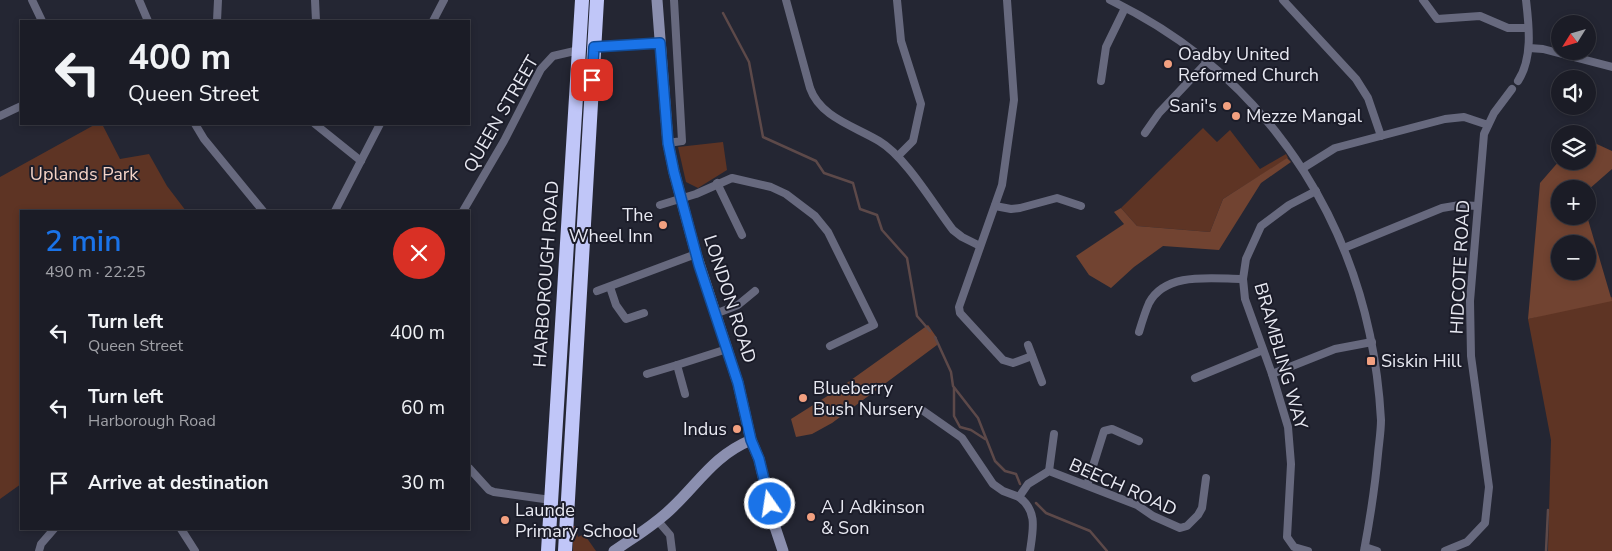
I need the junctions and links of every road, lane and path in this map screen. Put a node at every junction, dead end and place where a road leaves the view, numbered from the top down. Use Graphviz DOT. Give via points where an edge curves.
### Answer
graph roads {
  1 [pos="32,0"];
  2 [pos="139,0"];
  3 [pos="218,0"];
  4 [pos="315,0"];
  5 [pos="444,0"];
  6 [pos="582,0"];
  7 [pos="597,0"];
  8 [pos="656,0"];
  9 [pos="674,0"];
  10 [pos="786,0"];
  11 [pos="897,0"];
  12 [pos="1007,0"];
  13 [pos="1111,0"];
  14 [pos="1283,0"];
  15 [pos="1423,0"];
  16 [pos="1526,0"];
  17 [pos="1125,8"];
  18 [pos="42,20"];
  19 [pos="148,20"];
  20 [pos="217,20"];
  21 [pos="316,20"];
  22 [pos="434,20"];
  23 [pos="1528,28"];
  24 [pos="660,43"];
  25 [pos="594,47"];
  26 [pos="1529,48"];
  27 [pos="579,50"];
  28 [pos="1208,61"];
  29 [pos="1612,67"];
  30 [pos="1101,81"];
  31 [pos="1518,81"];
  32 [pos="1512,89"];
  33 [pos="20,106"];
  34 [pos="0,116"];
  35 [pos="196,125"];
  36 [pos="316,125"];
  37 [pos="379,125"];
  38 [pos="1488,125"];
  39 [pos="1145,133"];
  40 [pos="1381,136"];
  41 [pos="668,143"];
  42 [pos="898,156"];
  43 [pos="361,161"];
  44 [pos="1303,168"];
  45 [pos="717,183"];
  46 [pos="1316,191"];
  47 [pos="681,199"];
  48 [pos="660,205"];
  49 [pos="995,206"];
  50 [pos="1081,206"];
  51 [pos="1478,206"];
  52 [pos="262,210"];
  53 [pos="336,210"];
  54 [pos="464,210"];
  55 [pos="742,235"];
  56 [pos="980,246"];
  57 [pos="1344,248"];
  58 [pos="696,254"];
  59 [pos="1243,279"];
  60 [pos="610,287"];
  61 [pos="597,291"];
  62 [pos="755,291"];
  63 [pos="644,314"];
  64 [pos="715,314"];
  65 [pos="1139,332"];
  66 [pos="1372,342"];
  67 [pos="1028,345"];
  68 [pos="830,346"];
  69 [pos="727,349"];
  70 [pos="1263,350"];
  71 [pos="1032,356"];
  72 [pos="677,365"];
  73 [pos="647,374"];
  74 [pos="1272,374"];
  75 [pos="1195,378"];
  76 [pos="1042,382"];
  77 [pos="685,394"];
  78 [pos="573,396"];
  79 [pos="922,410"];
  80 [pos="1054,434"];
  81 [pos="751,440"];
  82 [pos="1139,441"];
  83 [pos="470,469"];
  84 [pos="1049,471"];
  85 [pos="1206,478"];
  86 [pos="1087,485"];
  87 [pos="1019,497"];
  88 [pos="561,504"];
  89 [pos="658,521"];
  90 [pos="53,530"];
  91 [pos="181,530"];
  92 [pos="1365,549"];
  93 [pos="38,551"];
  94 [pos="195,551"];
  95 [pos="548,551"];
  96 [pos="557,551"];
  97 [pos="565,551"];
  98 [pos="614,551"];
  99 [pos="672,551"];
  100 [pos="783,551"];
  101 [pos="1030,551"];
  102 [pos="1308,551"];
  103 [pos="1377,551"];
  104 [pos="1445,551"];
  1 -- 18 [label="street"];
  2 -- 19 [label="street"];
  3 -- 20 [label="street"];
  4 -- 21 [label="street"];
  5 -- 22 [label="street"];
  6 -- 27 [label="highway, HARBOROUGH ROAD"];
  7 -- 25 [label="highway, HARBOROUGH ROAD"];
  8 -- 24 [label="main road, LONDON ROAD"];
  9 -- 41 [label="street" via="682,141"];
  10 -- 42 [label="street" via="815,99 838,119 880,141"];
  11 -- 42 [label="street" via="901,41 921,104 914,141"];
  12 -- 49 [label="street" via="1014,100 1002,185"];
  13 -- 17 [label="street"];
  14 -- 40 [label="street" via="1356,79 1368,98"];
  15 -- 23 [label="street" via="1437,18 1480,16 1508,28"];
  16 -- 23 [label="street"];
  17 -- 28 [label="street"];
  17 -- 30 [label="street" via="1106,47"];
  23 -- 26 [label="street"];
  24 -- 25 [label="street"];
  24 -- 41 [label="main road, LONDON ROAD"];
  25 -- 78 [label="highway, HARBOROUGH ROAD"];
  26 -- 29 [label="street"];
  26 -- 31 [label="street"];
  27 -- 54 [label="street, QUEEN STREET" via="552,56 541,69"];
  27 -- 88 [label="highway, HARBOROUGH ROAD"];
  28 -- 39 [label="street" via="1159,113"];
  28 -- 44 [label="street" via="1270,122"];
  32 -- 38 [label="street, HIDCOTE ROAD"];
  33 -- 34 [label="street"];
  35 -- 52 [label="street"];
  36 -- 43 [label="street"];
  37 -- 43 [label="street"];
  38 -- 40 [label="street" via="1455,117"];
  38 -- 51 [label="street, HIDCOTE ROAD" via="1483,144"];
  40 -- 44 [label="street" via="1335,148"];
  41 -- 47 [label="main road, LONDON ROAD"];
  42 -- 56 [label="street" via="953,230"];
  43 -- 53 [label="street"];
  44 -- 46 [label="street"];
  45 -- 47 [label="street"];
  45 -- 55 [label="street"];
  45 -- 68 [label="street" via="732,178 771,187 802,204 828,232 874,325"];
  46 -- 57 [label="street"];
  46 -- 59 [label="street, BRAMBLING WAY" via="1288,205 1261,226 1246,259"];
  47 -- 48 [label="street"];
  47 -- 58 [label="main road, LONDON ROAD"];
  49 -- 50 [label="street" via="1020,208 1057,198"];
  49 -- 56 [label="street"];
  51 -- 57 [label="street" via="1442,208"];
  51 -- 104 [label="street, HIDCOTE ROAD" via="1470,301 1471,356 1489,487 1485,523 1467,542"];
  56 -- 71 [label="street" via="959,307 960,313 1002,360 1013,363"];
  57 -- 66 [label="street"];
  58 -- 60 [label="street"];
  58 -- 64 [label="main road, LONDON ROAD"];
  59 -- 65 [label="street" via="1189,279 1163,287 1150,302"];
  59 -- 70 [label="street, BRAMBLING WAY" via="1245,298"];
  60 -- 61 [label="street"];
  60 -- 63 [label="street" via="616,305 626,319"];
  62 -- 64 [label="street" via="738,305"];
  64 -- 69 [label="main road, LONDON ROAD"];
  66 -- 74 [label="street" via="1322,353"];
  66 -- 92 [label="street" via="1381,422"];
  67 -- 71 [label="street"];
  69 -- 72 [label="street"];
  69 -- 81 [label="main road, LONDON ROAD" via="745,406"];
  70 -- 74 [label="street, BRAMBLING WAY"];
  70 -- 75 [label="street"];
  71 -- 76 [label="street"];
  72 -- 73 [label="street"];
  72 -- 77 [label="street"];
  74 -- 102 [label="street, BRAMBLING WAY" via="1291,447 1287,537 1294,547"];
  78 -- 88 [label="highway, HARBOROUGH ROAD"];
  78 -- 88 [label="highway" via="570,399"];
  79 -- 87 [label="street" via="962,438 993,484 1003,492"];
  80 -- 84 [label="street"];
  81 -- 89 [label="main road" via="733,447 716,461"];
  81 -- 100 [label="main road, LONDON ROAD"];
  82 -- 86 [label="street" via="1112,430 1104,431"];
  83 -- 88 [label="street" via="488,490"];
  84 -- 86 [label="street, BEECH ROAD"];
  84 -- 87 [label="street, BEECH ROAD" via="1028,484"];
  85 -- 86 [label="street, BEECH ROAD" via="1202,508 1187,526 1180,528 1137,505"];
  87 -- 101 [label="street" via="1034,518"];
  88 -- 95 [label="highway, HARBOROUGH ROAD"];
  88 -- 96 [label="highway"];
  88 -- 97 [label="highway, HARBOROUGH ROAD"];
  89 -- 98 [label="main road"];
  89 -- 99 [label="street" via="670,535"];
  90 -- 93 [label="street"];
  91 -- 94 [label="street"];
  92 -- 103 [label="street"];
}
